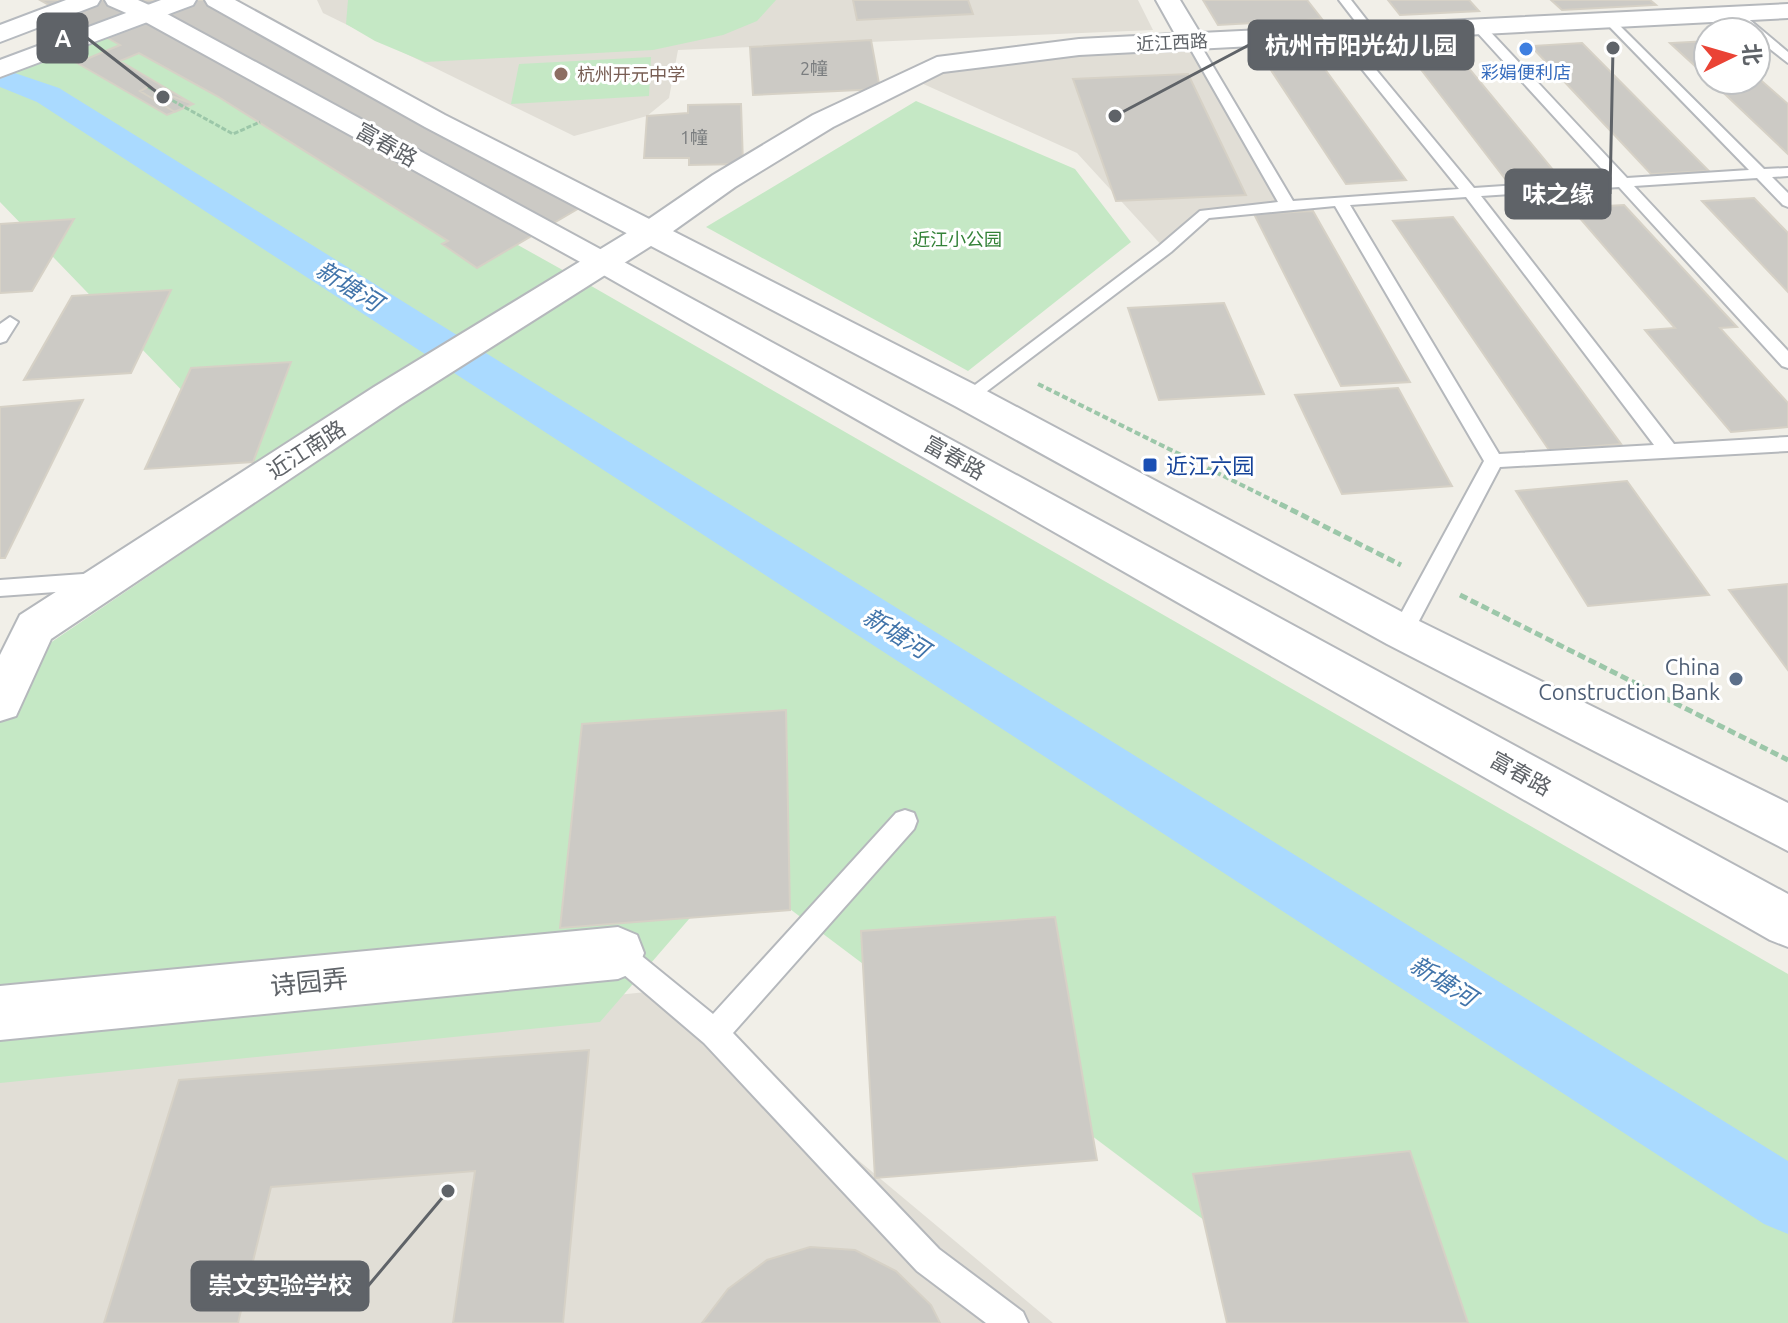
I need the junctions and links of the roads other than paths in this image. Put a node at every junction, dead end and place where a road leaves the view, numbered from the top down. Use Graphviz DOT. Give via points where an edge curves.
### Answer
graph roads {
  1 [pos="88,0"];
  2 [pos="184,0"];
  3 [pos="217,0"];
  4 [pos="1168,0"];
  5 [pos="1345,0"];
  6 [pos="133,7"];
  7 [pos="1676,8"];
  8 [pos="1788,11"];
  9 [pos="1735,14"];
  10 [pos="1610,20"];
  11 [pos="1479,27"];
  12 [pos="1370,32"];
  13 [pos="0,34"];
  14 [pos="1340,34"];
  15 [pos="1192,41"];
  16 [pos="1788,59"];
  17 [pos="0,69"];
  18 [pos="1788,172"];
  19 [pos="1757,174"];
  20 [pos="1623,182"];
  21 [pos="1470,192"];
  22 [pos="1340,201"];
  23 [pos="1788,202"];
  24 [pos="1288,206"];
  25 [pos="651,232"];
  26 [pos="604,262"];
  27 [pos="1788,362"];
  28 [pos="968,397"];
  29 [pos="1788,444"];
  30 [pos="1669,451"];
  31 [pos="1494,461"];
  32 [pos="106,581"];
  33 [pos="0,588"];
  34 [pos="1402,632"];
  35 [pos="0,702"];
  36 [pos="905,821"];
  37 [pos="1788,828"];
  38 [pos="1788,922"];
  39 [pos="618,953"];
  40 [pos="0,1013"];
  41 [pos="714,1033"];
  42 [pos="1012,1323"];
  1 -- 13 [label="street"];
  2 -- 6 [label="street"];
  3 -- 25 [label="street, 富春路"];
  4 -- 15 [label="street"];
  5 -- 12 [label="lane"];
  6 -- 17 [label="street"];
  6 -- 26 [label="street, 富春路"];
  7 -- 9 [label="street, 近江西路"];
  7 -- 10 [label="street, 近江西路"];
  8 -- 9 [label="street, 近江西路"];
  9 -- 16 [label="lane"];
  10 -- 11 [label="street, 近江西路"];
  10 -- 19 [label="lane"];
  11 -- 12 [label="street, 近江西路"];
  11 -- 20 [label="lane"];
  12 -- 14 [label="street, 近江西路"];
  14 -- 15 [label="street, 近江西路"];
  14 -- 21 [label="lane"];
  15 -- 24 [label="lane"];
  15 -- 25 [label="street, 近江西路" via="1079,47 937,65 823,121"];
  18 -- 19 [label="lane"];
  19 -- 20 [label="lane"];
  19 -- 23 [label="lane"];
  20 -- 21 [label="lane"];
  20 -- 27 [label="lane"];
  21 -- 22 [label="lane"];
  21 -- 30 [label="lane"];
  22 -- 24 [label="lane"];
  22 -- 31 [label="lane"];
  24 -- 28 [label="lane" via="1205,214"];
  25 -- 26 [label="street, 近江南路"];
  25 -- 28 [label="street, 富春路"];
  26 -- 32 [label="street, 近江南路"];
  26 -- 38 [label="street, 富春路"];
  28 -- 34 [label="street, 富春路"];
  29 -- 30 [label="lane"];
  30 -- 31 [label="lane"];
  31 -- 34 [label="lane"];
  32 -- 33 [label="lane"];
  32 -- 35 [label="street, 近江南路" via="35,627"];
  34 -- 37 [label="street, 富春路"];
  36 -- 41 [label="lane"];
  39 -- 40 [label="street, 诗园弄"];
  39 -- 41 [label="lane"];
  41 -- 42 [label="lane" via="928,1260"];
}
